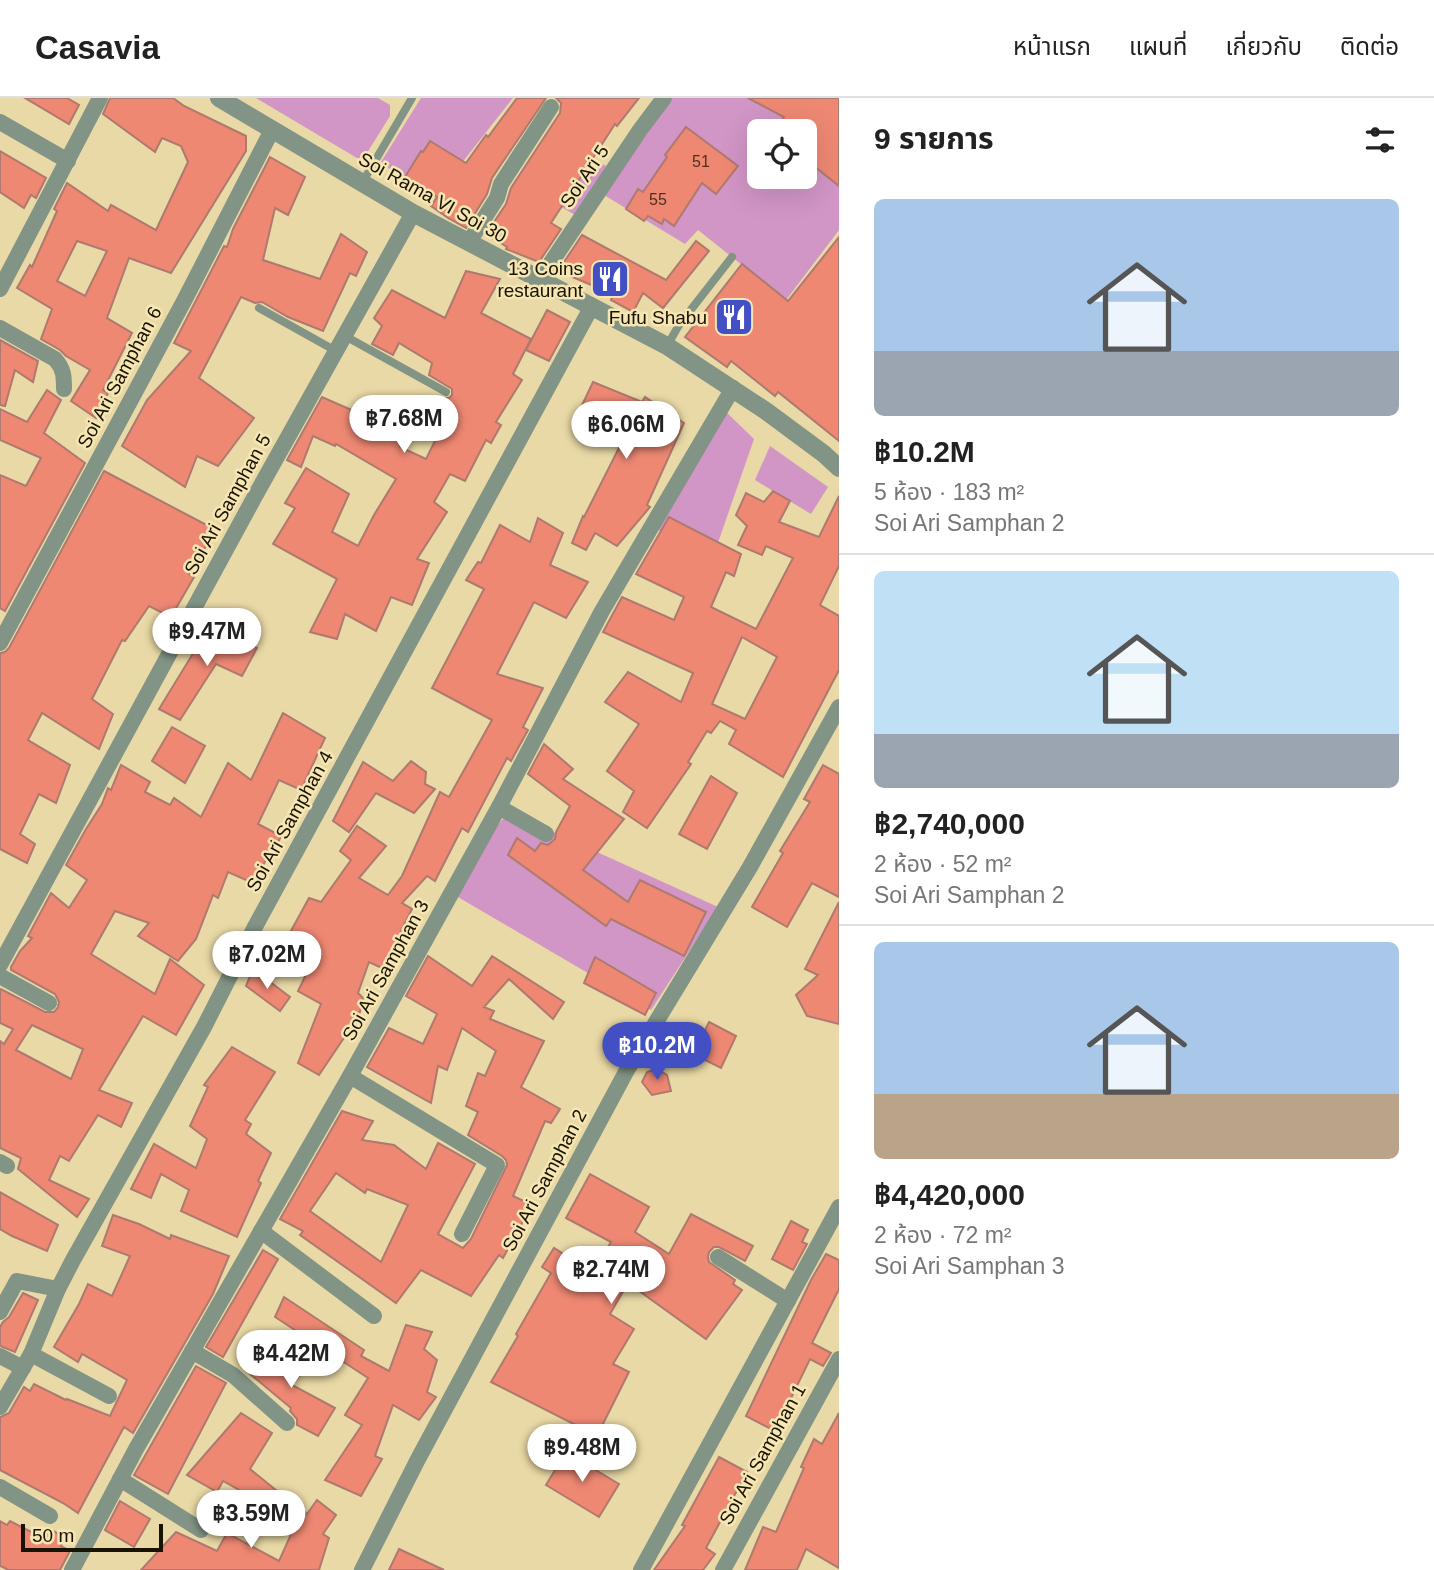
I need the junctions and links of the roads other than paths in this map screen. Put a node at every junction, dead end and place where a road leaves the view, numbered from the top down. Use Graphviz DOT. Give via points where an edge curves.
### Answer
graph roads {
  1 [pos="100,98"];
  2 [pos="219,98"];
  3 [pos="412,98"];
  4 [pos="664,98"];
  5 [pos="551,107"];
  6 [pos="0,122"];
  7 [pos="272,130"];
  8 [pos="68,161"];
  9 [pos="362,183"];
  10 [pos="413,213"];
  11 [pos="469,242"];
  12 [pos="732,257"];
  13 [pos="540,279"];
  14 [pos="0,289"];
  15 [pos="592,306"];
  16 [pos="260,308"];
  17 [pos="0,328"];
  18 [pos="344,336"];
  19 [pos="667,345"];
  20 [pos="336,351"];
  21 [pos="733,388"];
  22 [pos="64,389"];
  23 [pos="446,393"];
  24 [pos="839,468"];
  25 [pos="0,643"];
  26 [pos="839,707"];
  27 [pos="499,807"];
  28 [pos="546,834"];
  29 [pos="0,965"];
  30 [pos="0,976"];
  31 [pos="49,1003"];
  32 [pos="350,1076"];
  33 [pos="839,1207"];
  34 [pos="261,1231"];
  35 [pos="463,1234"];
  36 [pos="718,1257"];
  37 [pos="58,1289"];
  38 [pos="788,1301"];
  39 [pos="0,1312"];
  40 [pos="374,1316"];
  41 [pos="192,1351"];
  42 [pos="0,1356"];
  43 [pos="839,1359"];
  44 [pos="27,1361"];
  45 [pos="109,1395"];
  46 [pos="0,1407"];
  47 [pos="287,1423"];
  48 [pos="120,1479"];
  49 [pos="0,1488"];
  50 [pos="50,1516"];
  51 [pos="201,1530"];
  52 [pos="72,1570"];
  53 [pos="362,1570"];
  54 [pos="641,1570"];
  55 [pos="723,1570"];
  1 -- 8 [label="street"];
  2 -- 7 [label="street, Soi Rama VI Soi 30"];
  3 -- 9 [label="lane"];
  4 -- 13 [label="street, Soi Ari 5"];
  5 -- 11 [label="street"];
  6 -- 8 [label="street"];
  7 -- 9 [label="street, Soi Rama VI Soi 30"];
  7 -- 25 [label="street, Soi Ari Samphan 6"];
  8 -- 14 [label="street"];
  9 -- 10 [label="street, Soi Rama VI Soi 30"];
  10 -- 11 [label="street, Soi Rama VI Soi 30"];
  10 -- 18 [label="street, Soi Ari Samphan 5"];
  11 -- 13 [label="street, Soi Rama VI Soi 30"];
  12 -- 19 [label="lane"];
  13 -- 15 [label="street, Soi Rama VI Soi 30"];
  15 -- 19 [label="street, Soi Rama VI Soi 30"];
  15 -- 37 [label="street, Soi Ari Samphan 4"];
  16 -- 20 [label="lane"];
  17 -- 22 [label="street" via="55,359 64,374"];
  18 -- 20 [label="street, Soi Ari Samphan 5"];
  18 -- 23 [label="lane"];
  19 -- 21 [label="street, Soi Rama VI Soi 30"];
  20 -- 29 [label="street, Soi Ari Samphan 5"];
  21 -- 24 [label="street, Soi Rama VI Soi 30"];
  21 -- 27 [label="street, Soi Ari Samphan 3" via="602,611"];
  26 -- 53 [label="street, Soi Ari Samphan 2" via="750,867 627,1070"];
  27 -- 28 [label="street"];
  27 -- 32 [label="street, Soi Ari Samphan 3"];
  30 -- 31 [label="street"];
  32 -- 34 [label="street, Soi Ari Samphan 3"];
  32 -- 35 [label="street" via="496,1165"];
  33 -- 38 [label="street"];
  34 -- 40 [label="street"];
  34 -- 41 [label="street, Soi Ari Samphan 3"];
  36 -- 38 [label="street"];
  37 -- 39 [label="street" via="18,1281"];
  37 -- 44 [label="street, Soi Ari Samphan 4"];
  38 -- 54 [label="street"];
  41 -- 47 [label="street" via="233,1376"];
  41 -- 48 [label="street, Soi Ari Samphan 3"];
  42 -- 44 [label="street"];
  43 -- 55 [label="street, Soi Ari Samphan 1"];
  44 -- 45 [label="street"];
  44 -- 46 [label="street, Soi Ari Samphan 4"];
  48 -- 51 [label="street"];
  48 -- 52 [label="street, Soi Ari Samphan 3"];
  49 -- 50 [label="street"];
}
